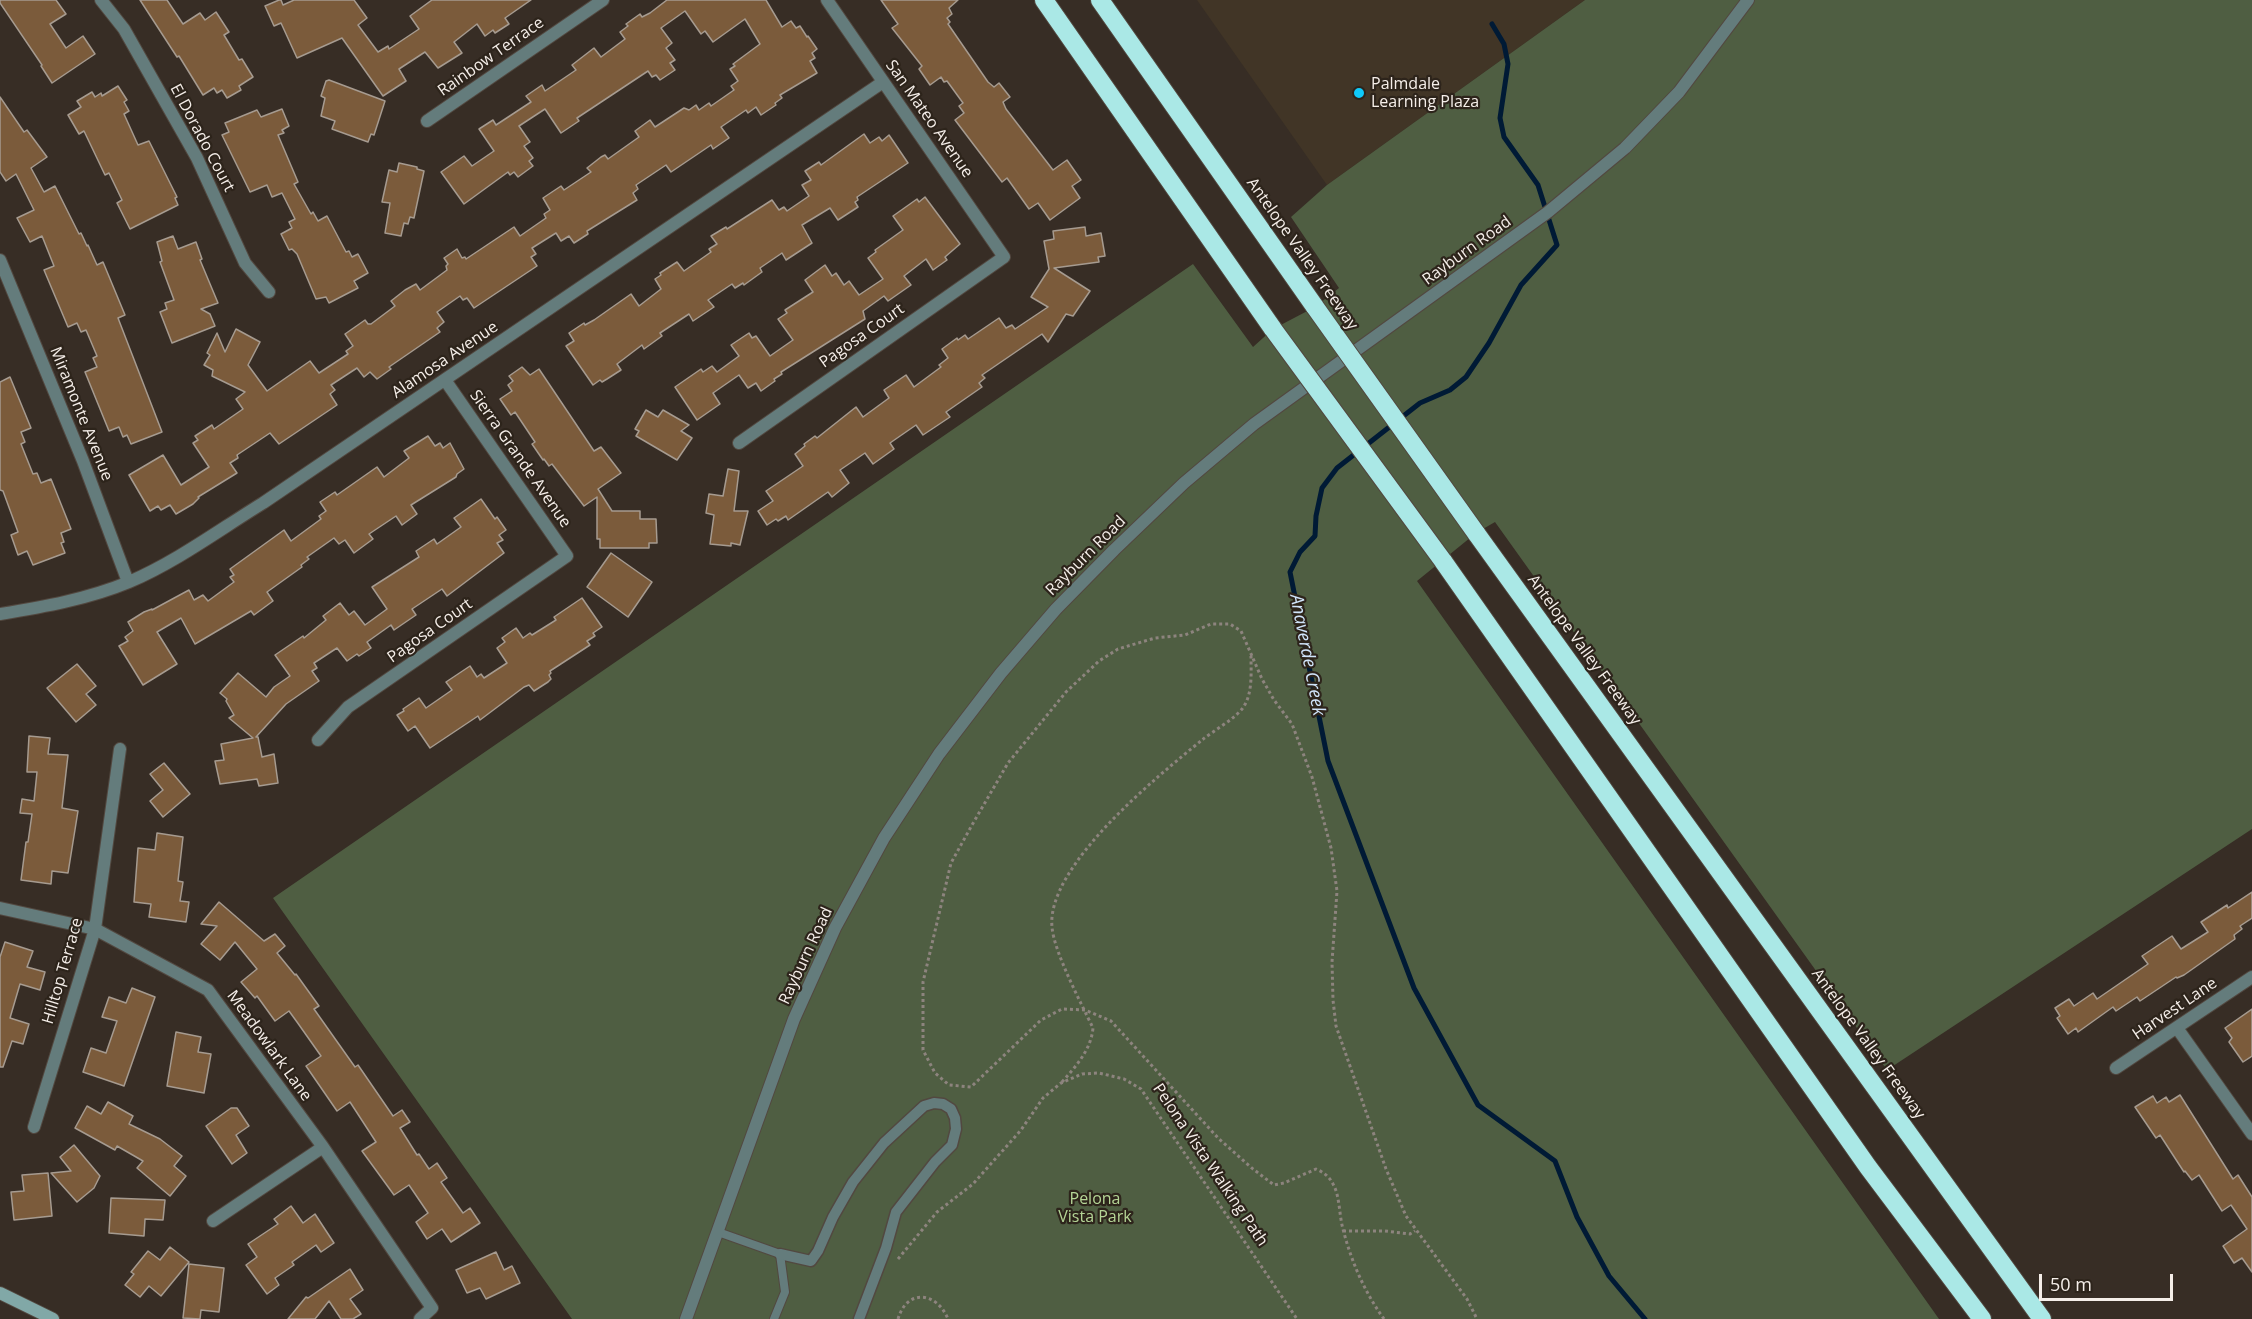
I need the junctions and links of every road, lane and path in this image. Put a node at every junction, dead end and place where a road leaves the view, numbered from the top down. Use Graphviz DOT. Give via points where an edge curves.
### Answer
graph roads {
  1 [pos="101,0"];
  2 [pos="603,0"];
  3 [pos="826,0"];
  4 [pos="1044,0"];
  5 [pos="1100,0"];
  6 [pos="1748,0"];
  7 [pos="883,82"];
  8 [pos="427,121"];
  9 [pos="1004,257"];
  10 [pos="0,260"];
  11 [pos="269,292"];
  12 [pos="445,380"];
  13 [pos="739,442"];
  14 [pos="567,556"];
  15 [pos="128,582"];
  16 [pos="0,614"];
  17 [pos="1251,652"];
  18 [pos="318,740"];
  19 [pos="120,749"];
  20 [pos="0,908"];
  21 [pos="95,929"];
  22 [pos="2252,977"];
  23 [pos="1084,1010"];
  24 [pos="2177,1028"];
  25 [pos="2116,1068"];
  26 [pos="1061,1083"];
  27 [pos="34,1127"];
  28 [pos="2252,1134"];
  29 [pos="323,1147"];
  30 [pos="213,1221"];
  31 [pos="1416,1230"];
  32 [pos="718,1232"];
  33 [pos="1343,1232"];
  34 [pos="780,1254"];
  35 [pos="892,1266"];
  36 [pos="0,1293"];
  37 [pos="53,1319"];
  38 [pos="420,1319"];
  39 [pos="686,1319"];
  40 [pos="774,1319"];
  41 [pos="859,1319"];
  42 [pos="898,1319"];
  43 [pos="948,1319"];
  44 [pos="1297,1319"];
  45 [pos="1384,1319"];
  46 [pos="1477,1319"];
  47 [pos="1982,1319"];
  48 [pos="2042,1319"];
  1 -- 11 [label="street, El Dorado Court" via="124,29 197,158 245,263"];
  2 -- 8 [label="street, Rainbow Terrace"];
  3 -- 7 [label="street, San Mateo Avenue"];
  4 -- 47 [label="highway, bridge" via="1868,1167"];
  5 -- 48 [label="highway, Antelope Valley Freeway, bridge" via="1476,533"];
  6 -- 32 [label="street, Rayburn Road" via="1679,92 1625,148 1548,212 1254,424 1193,475 1056,609 1001,673 939,754 890,829 835,928 794,1018"];
  7 -- 9 [label="street, San Mateo Avenue"];
  7 -- 12 [label="street, Alamosa Avenue"];
  9 -- 13 [label="street, Pagosa Court"];
  10 -- 15 [label="street, Miramonte Avenue"];
  12 -- 14 [label="street, Sierra Grande Avenue"];
  12 -- 15 [label="street, Alamosa Avenue" via="172,560"];
  14 -- 18 [label="street, Pagosa Court" via="348,707"];
  15 -- 16 [label="street, Alamosa Avenue" via="46,606"];
  17 -- 23 [label="path" via="1252,678 1242,710 1112,819 1058,891 1052,909 1055,944"];
  17 -- 23 [label="path" via="1241,631 1230,624 1211,624 1185,635 1155,638 1118,649 1099,661 1066,692 1008,763 951,863 923,982 923,1050 935,1073 949,1085 971,1087 1041,1020 1062,1009"];
  17 -- 31 [label="path" via="1274,700 1293,724 1312,777 1331,848 1337,891 1332,962 1336,1026 1386,1169"];
  19 -- 21 [label="street, Hilltop Terrace"];
  20 -- 21 [label="street, Meadowlark Lane"];
  21 -- 27 [label="street, Hilltop Terrace"];
  21 -- 29 [label="street, Meadowlark Lane" via="208,990"];
  22 -- 24 [label="street, Harvest Lane"];
  23 -- 26 [label="path" via="1093,1028 1092,1035 1082,1058"];
  23 -- 33 [label="path" via="1111,1021 1219,1139 1274,1185 1316,1168 1325,1173 1334,1184"];
  24 -- 25 [label="street, Harvest Lane"];
  24 -- 28 [label="street"];
  26 -- 35 [label="path, Pelona Vista Walking Path" via="1043,1098 1021,1130 973,1184 937,1212"];
  26 -- 44 [label="path, Pelona Vista Walking Path" via="1082,1074 1100,1074 1124,1079 1141,1089"];
  29 -- 30 [label="street"];
  29 -- 38 [label="street, Meadowlark Lane" via="432,1308"];
  31 -- 33 [label="path" via="1410,1234"];
  31 -- 46 [label="path" via="1467,1299"];
  32 -- 34 [label="lane"];
  32 -- 39 [label="street, Rayburn Road"];
  33 -- 45 [label="path" via="1372,1303"];
  34 -- 40 [label="lane" via="785,1292"];
  34 -- 41 [label="street" via="811,1261 853,1182 884,1143 924,1106 943,1104 951,1110 955,1118 952,1144 896,1212"];
  36 -- 37 [label="main road"];
  42 -- 43 [label="path" via="904,1305 920,1297 937,1303"];
}
